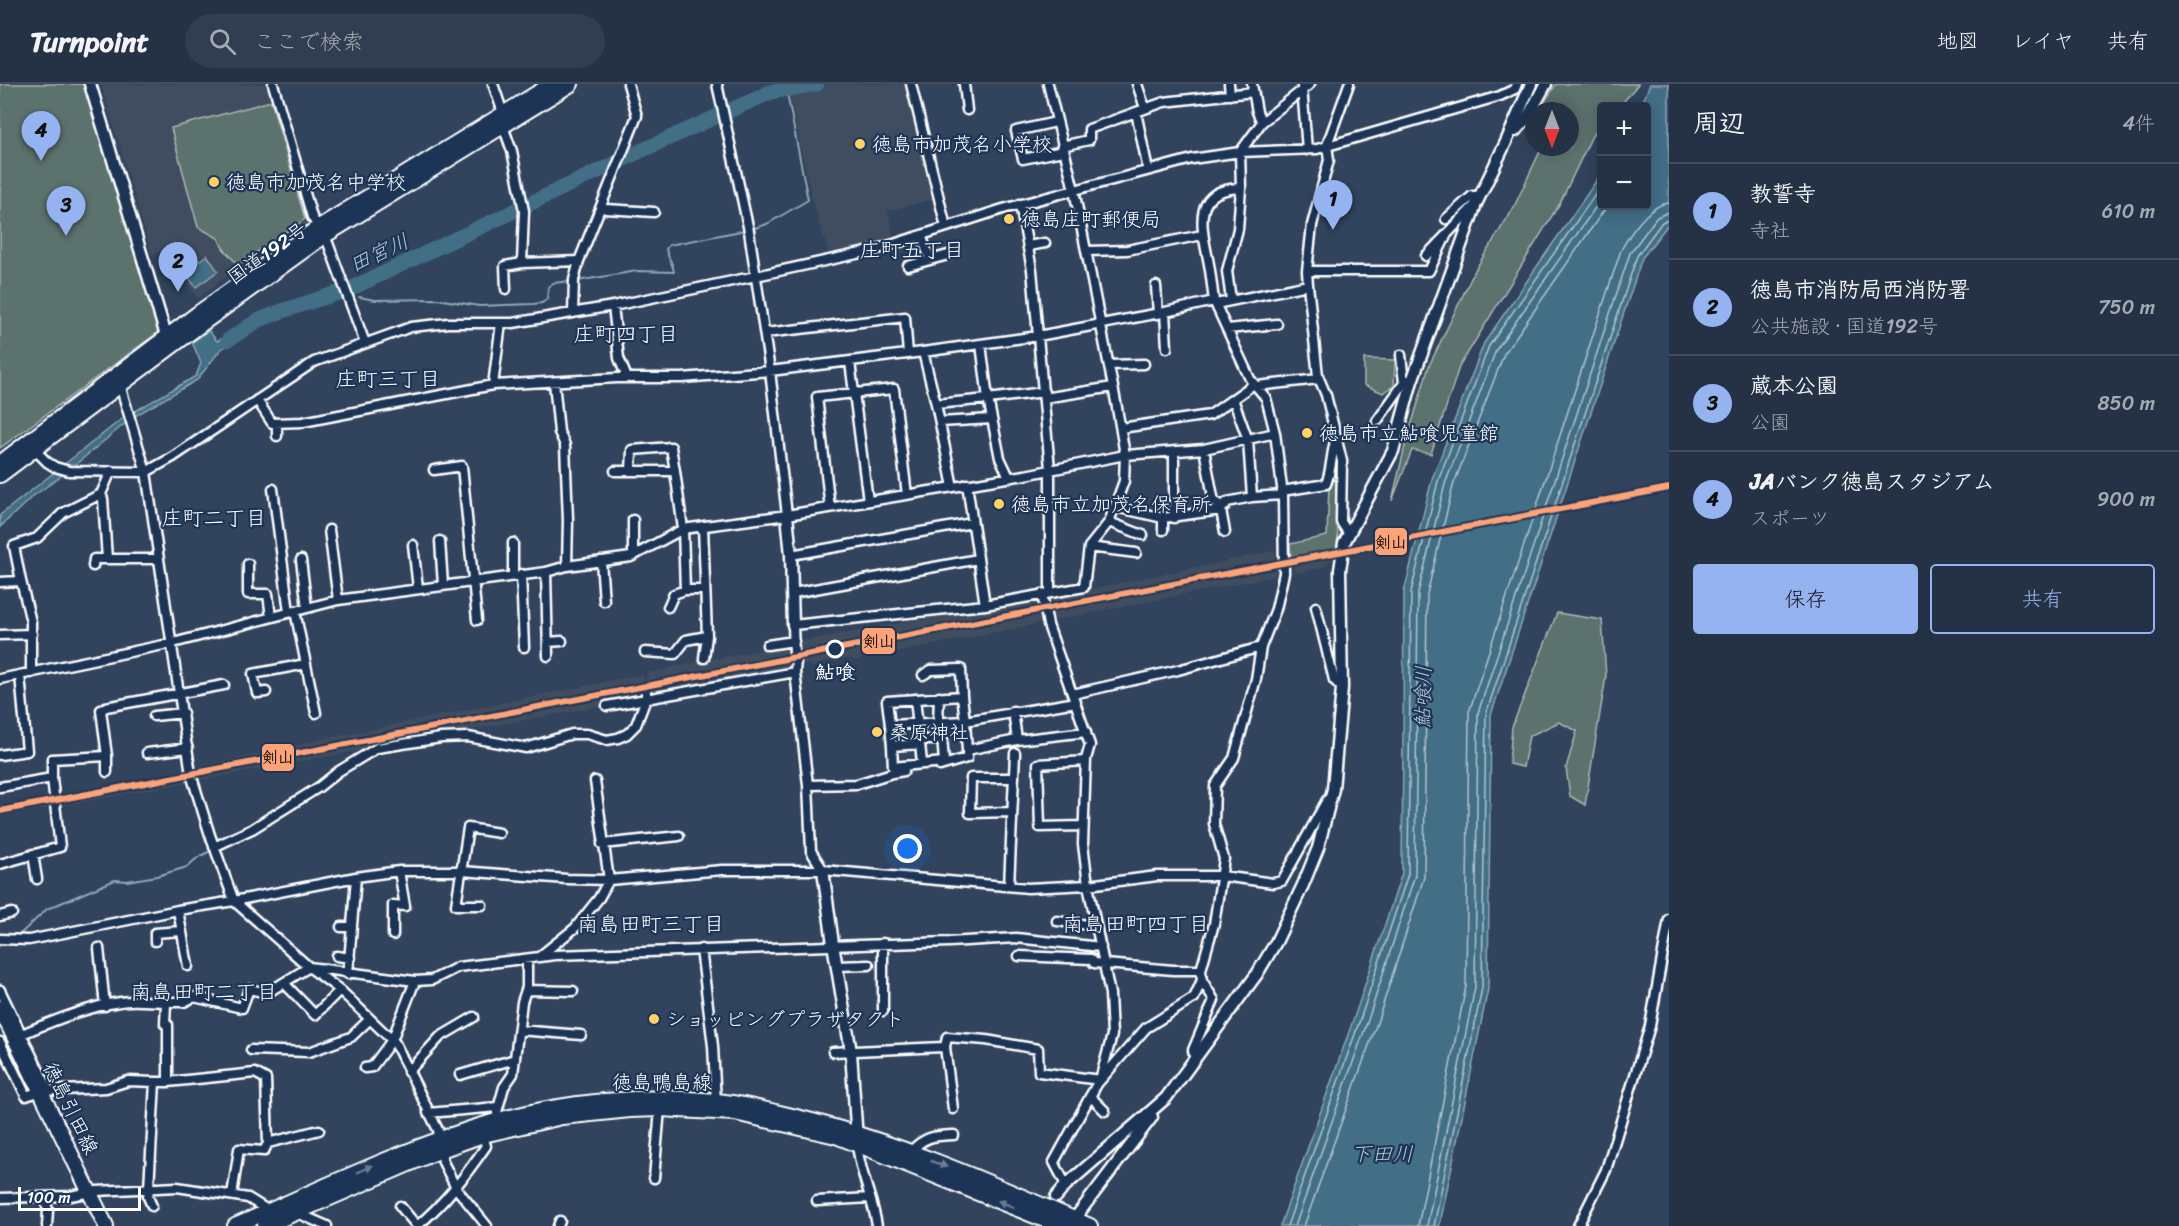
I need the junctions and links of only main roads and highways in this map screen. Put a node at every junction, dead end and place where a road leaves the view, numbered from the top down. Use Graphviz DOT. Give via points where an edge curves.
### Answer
graph roads {
  1 [pos="552,84"];
  2 [pos="571,84"];
  3 [pos="503,119"];
  4 [pos="168,343"];
  5 [pos="31,446"];
  6 [pos="0,463"];
  7 [pos="0,475"];
  8 [pos="0,1008"];
  9 [pos="1,1034"];
  10 [pos="41,1092"];
  11 [pos="716,1106"];
  12 [pos="856,1137"];
  13 [pos="440,1144"];
  14 [pos="87,1193"];
  15 [pos="281,1222"];
  16 [pos="1078,1223"];
  17 [pos="99,1226"];
  18 [pos="106,1226"];
  19 [pos="235,1226"];
  20 [pos="265,1226"];
  21 [pos="1060,1226"];
  1 -- 3 [label="main road, 国道192号"];
  2 -- 3 [label="main road, 国道192号"];
  3 -- 4 [label="main road, 国道192号" via="322,232"];
  4 -- 5 [label="main road, 国道192号"];
  4 -- 5 [label="main road, 国道192号" via="120,385"];
  5 -- 6 [label="main road, 国道192号"];
  5 -- 7 [label="main road, 国道192号"];
  8 -- 10 [label="main road, 徳島引田線"];
  9 -- 10 [label="main road, 徳島引田線"];
  10 -- 14 [label="main road, 徳島引田線" via="67,1166"];
  11 -- 12 [label="main road, 徳島鴨島線" via="747,1105"];
  11 -- 13 [label="main road, 徳島鴨島線" via="562,1117"];
  11 -- 13 [label="main road, 徳島鴨島線" via="628,1099 498,1114"];
  12 -- 16 [label="main road, 徳島鴨島線, one-way" via="910,1152"];
  21 -- 12 [label="main road, 徳島鴨島線, one-way"];
  13 -- 15 [label="main road, 徳島鴨島線"];
  19 -- 13 [label="main road, 徳島鴨島線, one-way"];
  14 -- 17 [label="main road, 徳島引田線"];
  14 -- 18 [label="main road, 徳島引田線"];
  15 -- 20 [label="main road, 徳島鴨島線"];
}
